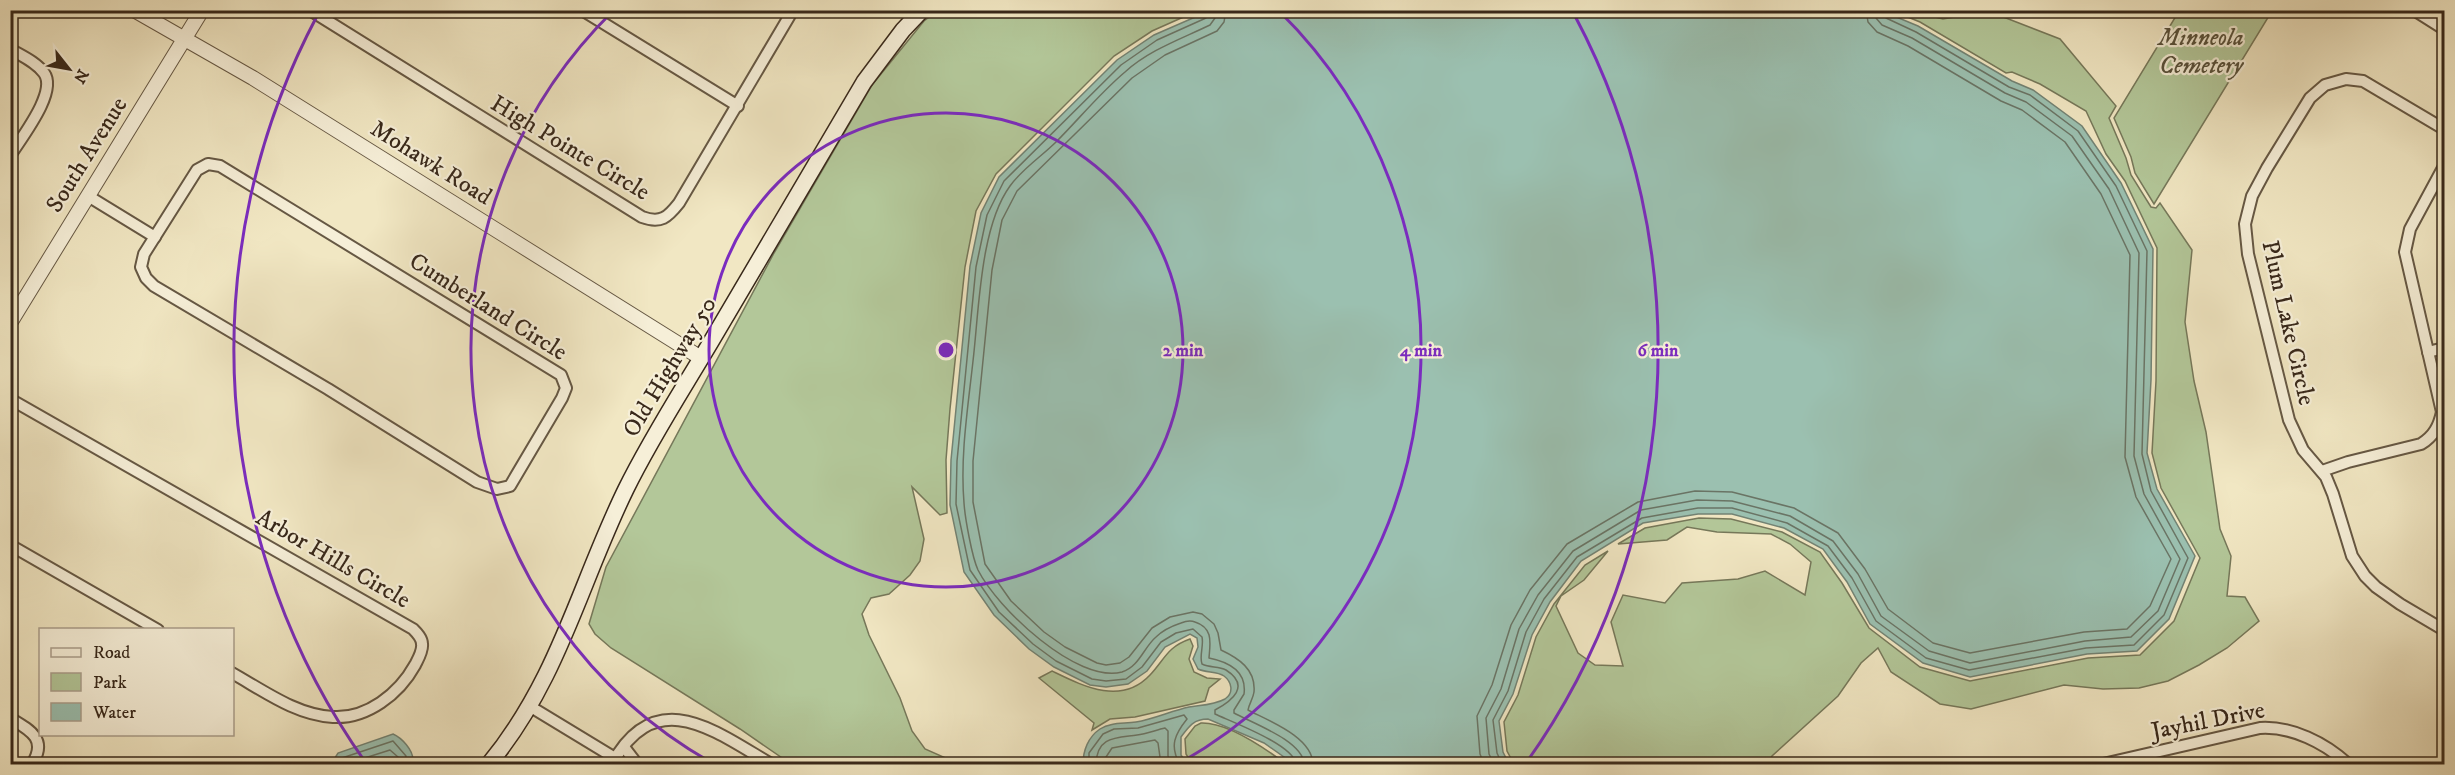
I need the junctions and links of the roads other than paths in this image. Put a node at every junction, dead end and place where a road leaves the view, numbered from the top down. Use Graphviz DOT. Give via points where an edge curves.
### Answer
graph roads {
  1 [pos="134,10"];
  2 [pos="202,10"];
  3 [pos="310,10"];
  4 [pos="582,10"];
  5 [pos="793,10"];
  6 [pos="922,10"];
  7 [pos="2414,10"];
  8 [pos="2445,29"];
  9 [pos="184,40"];
  10 [pos="10,49"];
  11 [pos="738,106"];
  12 [pos="2445,129"];
  13 [pos="10,156"];
  14 [pos="2445,166"];
  15 [pos="87,196"];
  16 [pos="155,237"];
  17 [pos="10,323"];
  18 [pos="2445,348"];
  19 [pos="2428,352"];
  20 [pos="701,358"];
  21 [pos="10,399"];
  22 [pos="2322,471"];
  23 [pos="10,545"];
  24 [pos="155,628"];
  25 [pos="2445,630"];
  26 [pos="234,674"];
  27 [pos="531,707"];
  28 [pos="10,718"];
  29 [pos="624,747"];
  30 [pos="614,761"];
  31 [pos="32,765"];
  32 [pos="489,765"];
  33 [pos="637,765"];
  34 [pos="771,765"];
  35 [pos="2103,765"];
  36 [pos="2348,765"];
  1 -- 9 [label="street, Mohawk Road"];
  2 -- 9 [label="street, South Avenue"];
  3 -- 11 [label="street, High Pointe Circle" via="650,220 664,219 679,203"];
  4 -- 11 [label="street"];
  5 -- 11 [label="street, High Pointe Circle"];
  6 -- 20 [label="main road, Old Highway 50" via="864,82"];
  7 -- 8 [label="street"];
  9 -- 15 [label="street, South Avenue"];
  9 -- 20 [label="street, Mohawk Road" via="253,78"];
  10 -- 13 [label="street" via="36,64 48,84 45,98"];
  12 -- 22 [label="street, Plum Lake Circle" via="2363,81 2335,81 2310,98 2250,202 2246,224 2248,254 2289,420 2303,450"];
  14 -- 19 [label="street" via="2406,243"];
  15 -- 16 [label="street"];
  15 -- 17 [label="street, South Avenue"];
  16 -- 16 [label="street, Cumberland Circle" via="141,267 154,286 488,487 504,488 514,482 566,388 553,368 220,166 208,164 197,170"];
  18 -- 19 [label="street"];
  19 -- 22 [label="street" via="2442,412 2435,432 2421,444"];
  20 -- 27 [label="main road, Old Highway 50" via="626,489 565,637"];
  21 -- 26 [label="street, Arbor Hills Circle" via="413,629 423,645 413,669 394,692 372,708 348,717 304,712"];
  22 -- 25 [label="street, Plum Lake Circle" via="2334,494 2352,556 2365,576 2400,604"];
  23 -- 24 [label="street"];
  27 -- 30 [label="street"];
  27 -- 32 [label="main road, Old Highway 50"];
  28 -- 31 [label="street" via="35,735 38,749"];
  29 -- 30 [label="street"];
  29 -- 33 [label="street"];
  29 -- 34 [label="street" via="647,727 681,719 706,726"];
  35 -- 36 [label="street, Jayhil Drive" via="2273,727 2299,733"];
}
